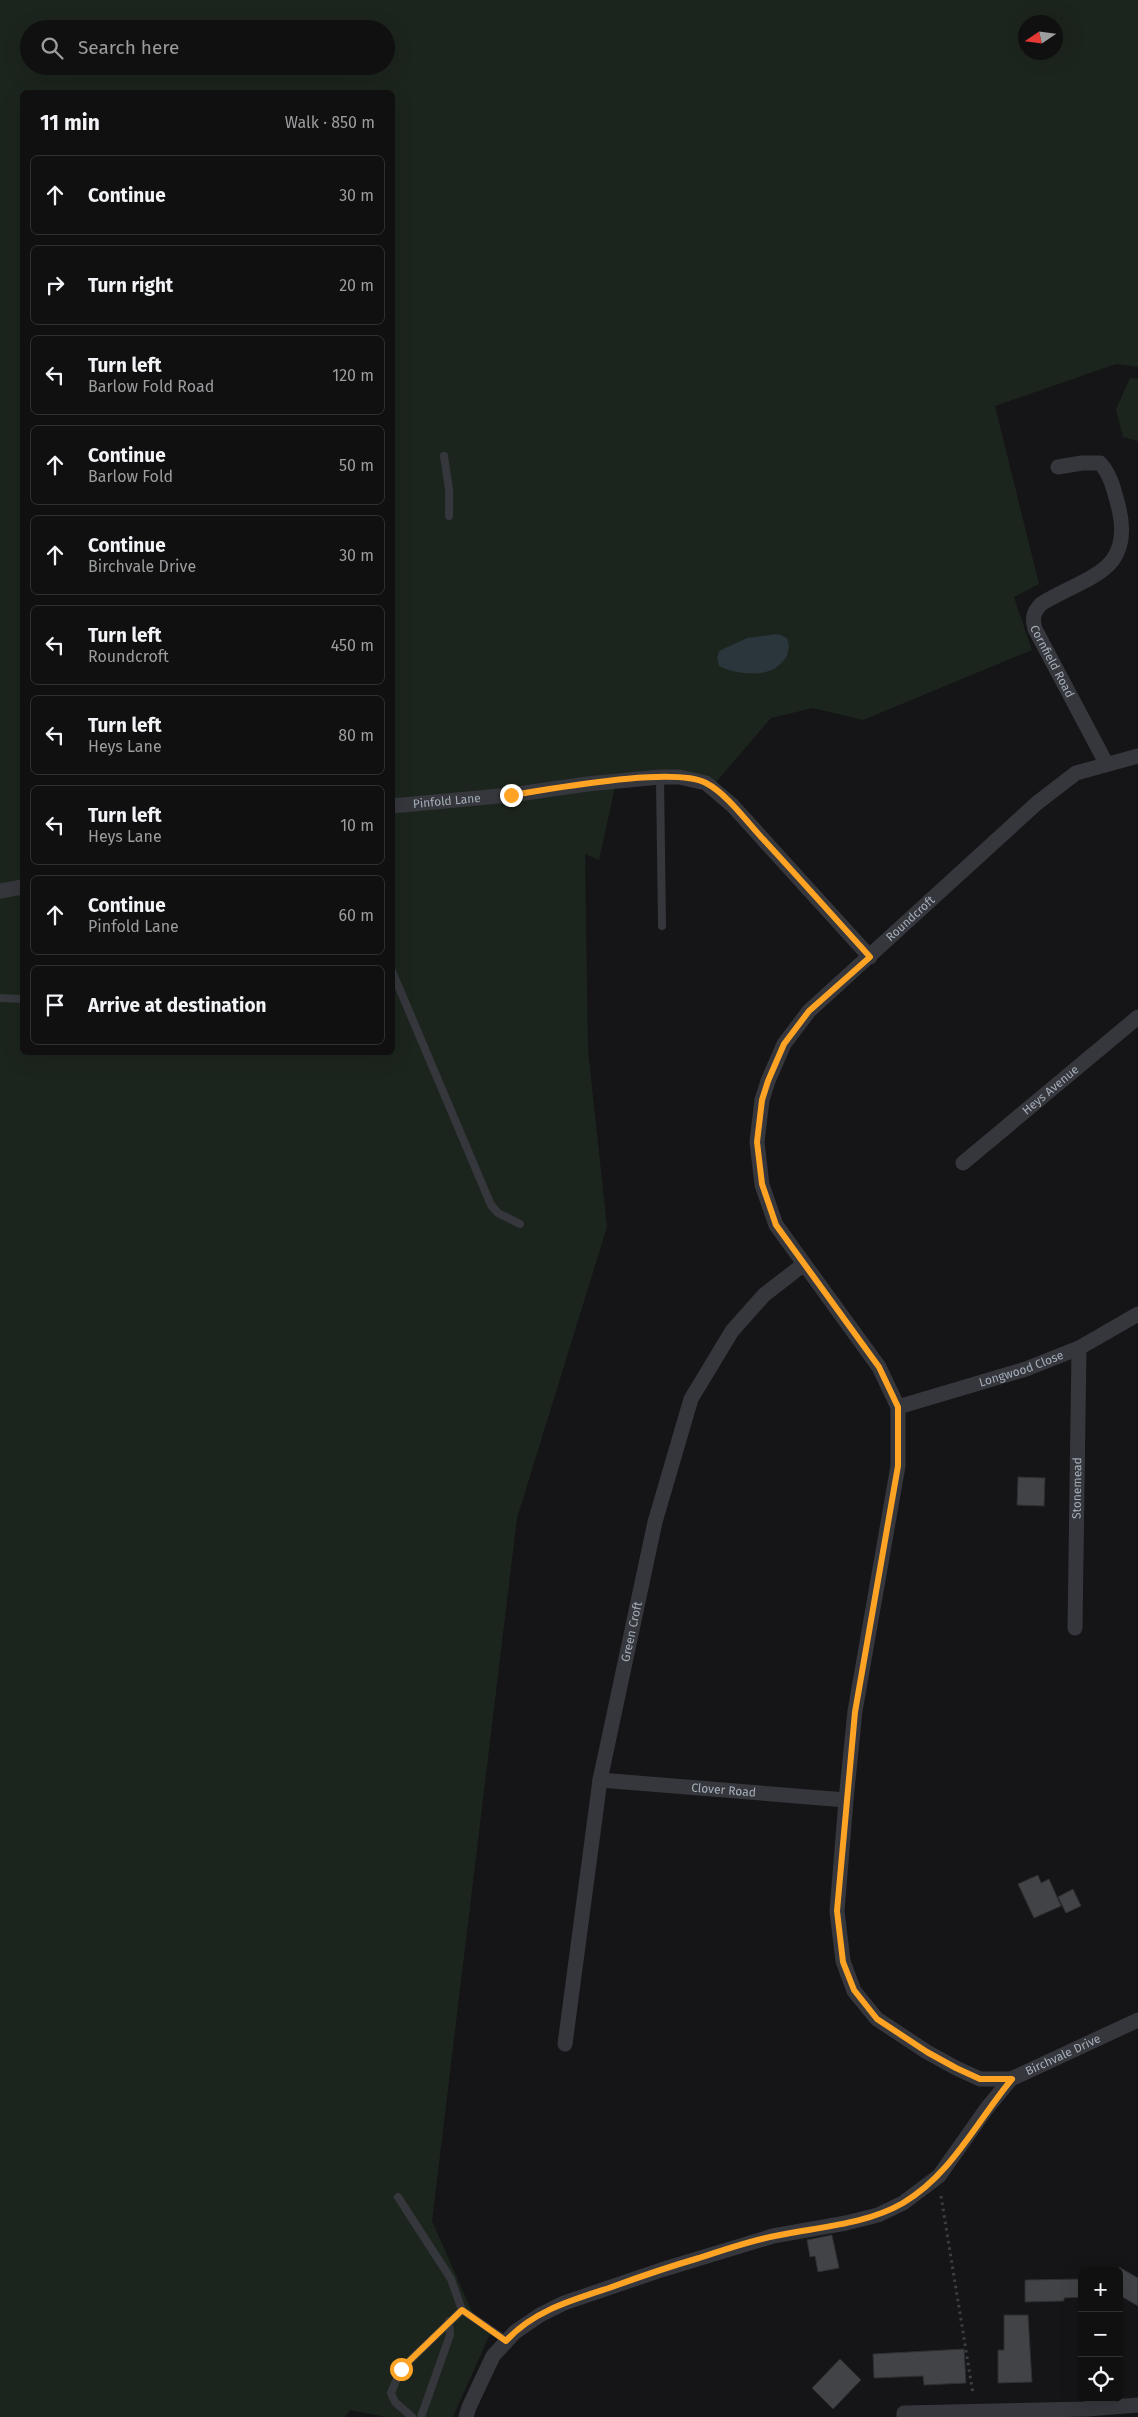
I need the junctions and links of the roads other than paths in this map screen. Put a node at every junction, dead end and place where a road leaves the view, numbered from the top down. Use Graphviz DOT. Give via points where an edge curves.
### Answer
graph roads {
  1 [pos="444,456"];
  2 [pos="1058,467"];
  3 [pos="448,516"];
  4 [pos="1138,756"];
  5 [pos="1106,763"];
  6 [pos="660,777"];
  7 [pos="395,806"];
  8 [pos="20,887"];
  9 [pos="0,891"];
  10 [pos="662,926"];
  11 [pos="870,957"];
  12 [pos="395,978"];
  13 [pos="0,998"];
  14 [pos="20,999"];
  15 [pos="1138,1017"];
  16 [pos="963,1164"];
  17 [pos="520,1224"];
  18 [pos="804,1264"];
  19 [pos="1138,1314"];
  20 [pos="1079,1348"];
  21 [pos="898,1407"];
  22 [pos="1075,1628"];
  23 [pos="600,1780"];
  24 [pos="846,1800"];
  25 [pos="1138,2020"];
  26 [pos="565,2044"];
  27 [pos="1012,2079"];
  28 [pos="398,2197"];
  29 [pos="462,2310"];
  30 [pos="449,2321"];
  31 [pos="506,2341"];
  32 [pos="1088,2404"];
  33 [pos="1138,2405"];
  34 [pos="412,2417"];
  35 [pos="421,2417"];
  36 [pos="466,2417"];
  37 [pos="904,2417"];
  1 -- 3 [label="lane" via="449,489"];
  2 -- 5 [label="street, Cornfield Road" via="1082,462 1100,463 1112,483 1119,511 1122,540 1112,564 1041,604 1032,619"];
  4 -- 5 [label="street, Roundcroft"];
  5 -- 11 [label="street, Roundcroft" via="1076,773 1037,803"];
  6 -- 7 [label="street, Pinfold Lane"];
  6 -- 10 [label="lane"];
  6 -- 11 [label="street, Pinfold Lane" via="706,783 732,805"];
  8 -- 9 [label="street"];
  11 -- 18 [label="street, Roundcroft" via="809,1011 796,1027 775,1062 762,1100 757,1142 762,1184 776,1225"];
  12 -- 17 [label="lane" via="487,1198 498,1213"];
  13 -- 14 [label="lane"];
  15 -- 16 [label="street, Heys Avenue"];
  18 -- 21 [label="street, Roundcroft" via="879,1367"];
  18 -- 23 [label="street, Green Croft" via="764,1295 732,1331 691,1399 655,1522"];
  19 -- 20 [label="street, Longwood Close"];
  20 -- 21 [label="street, Longwood Close" via="1026,1369"];
  20 -- 22 [label="street, Stonemead"];
  21 -- 24 [label="street, Roundcroft" via="898,1466 855,1712"];
  23 -- 24 [label="street, Clover Road"];
  23 -- 26 [label="street, Green Croft"];
  24 -- 27 [label="street, Roundcroft" via="837,1911 843,1962 854,1990 877,2019 927,2052 980,2079"];
  25 -- 27 [label="street, Birchvale Drive"];
  27 -- 31 [label="street, Birchvale Drive" via="939,2176 902,2203 878,2215 773,2236 660,2270 540,2314"];
  28 -- 29 [label="lane" via="451,2279"];
  29 -- 30 [label="lane"];
  29 -- 31 [label="lane"];
  30 -- 34 [label="lane" via="401,2369 391,2393 395,2402"];
  30 -- 35 [label="lane" via="450,2334"];
  31 -- 36 [label="street, Birchvale Drive" via="494,2356"];
  32 -- 33 [label="street"];
  32 -- 37 [label="street" via="974,2413 904,2413"];
}
